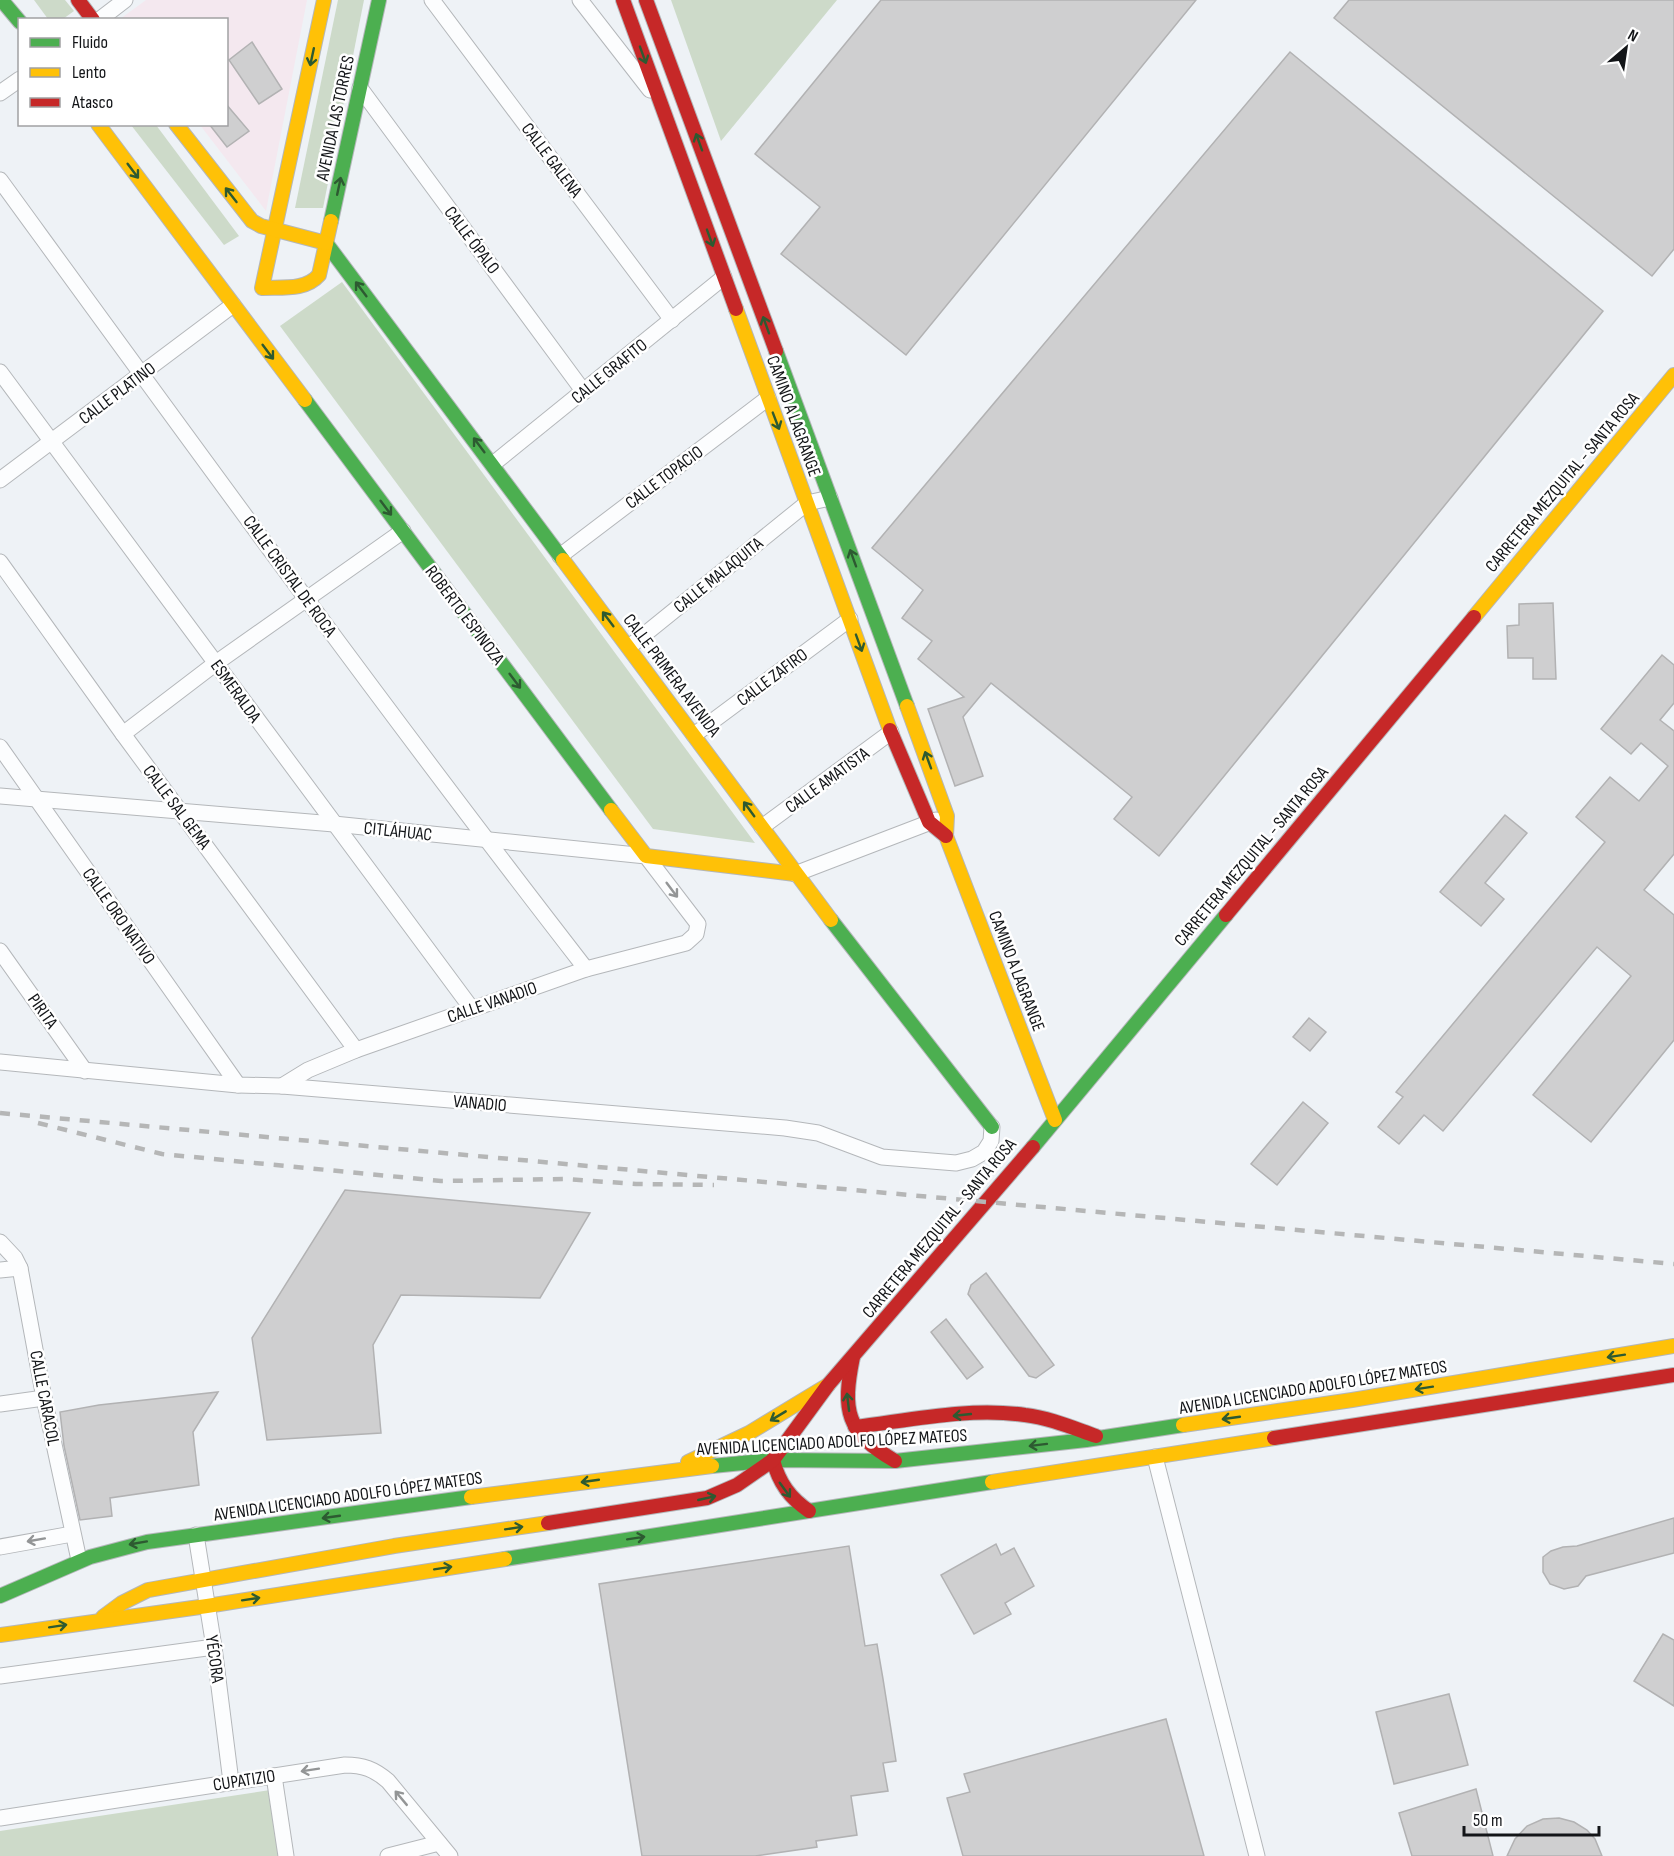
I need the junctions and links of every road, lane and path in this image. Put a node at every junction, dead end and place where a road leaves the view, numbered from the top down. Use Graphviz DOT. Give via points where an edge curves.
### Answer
graph roads {
  1 [pos="78,0"];
  2 [pos="125,0"];
  3 [pos="324,0"];
  4 [pos="379,0"];
  5 [pos="432,0"];
  6 [pos="580,0"];
  7 [pos="623,0"];
  8 [pos="646,0"];
  9 [pos="2,2"];
  10 [pos="92,18"];
  11 [pos="102,18"];
  12 [pos="18,20"];
  13 [pos="18,80"];
  14 [pos="360,88"];
  15 [pos="0,93"];
  16 [pos="662,104"];
  17 [pos="100,126"];
  18 [pos="178,126"];
  19 [pos="0,180"];
  20 [pos="276,229"];
  21 [pos="326,243"];
  22 [pos="724,277"];
  23 [pos="247,297"];
  24 [pos="672,320"];
  25 [pos="0,372"];
  26 [pos="141,374"];
  27 [pos="1674,375"];
  28 [pos="584,392"];
  29 [pos="768,398"];
  30 [pos="52,442"];
  31 [pos="494,464"];
  32 [pos="0,480"];
  33 [pos="830,498"];
  34 [pos="807,503"];
  35 [pos="403,531"];
  36 [pos="560,556"];
  37 [pos="0,562"];
  38 [pos="307,600"];
  39 [pos="850,619"];
  40 [pos="629,647"];
  41 [pos="216,663"];
  42 [pos="891,732"];
  43 [pos="123,734"];
  44 [pos="694,735"];
  45 [pos="0,747"];
  46 [pos="0,796"];
  47 [pos="38,800"];
  48 [pos="180,811"];
  49 [pos="947,816"];
  50 [pos="929,822"];
  51 [pos="334,824"];
  52 [pos="762,827"];
  53 [pos="946,836"];
  54 [pos="486,840"];
  55 [pos="646,856"];
  56 [pos="795,874"];
  57 [pos="698,924"];
  58 [pos="0,951"];
  59 [pos="586,969"];
  60 [pos="472,1009"];
  61 [pos="356,1050"];
  62 [pos="0,1062"];
  63 [pos="85,1071"];
  64 [pos="237,1085"];
  65 [pos="282,1086"];
  66 [pos="1055,1120"];
  67 [pos="992,1127"];
  68 [pos="0,1242"];
  69 [pos="20,1268"];
  70 [pos="0,1270"];
  71 [pos="1674,1346"];
  72 [pos="853,1357"];
  73 [pos="1674,1375"];
  74 [pos="828,1385"];
  75 [pos="44,1398"];
  76 [pos="0,1404"];
  77 [pos="855,1427"];
  78 [pos="1101,1437"];
  79 [pos="1155,1458"];
  80 [pos="773,1460"];
  81 [pos="895,1461"];
  82 [pos="671,1470"];
  83 [pos="809,1511"];
  84 [pos="72,1534"];
  85 [pos="195,1536"];
  86 [pos="0,1546"];
  87 [pos="79,1560"];
  88 [pos="202,1580"];
  89 [pos="0,1596"];
  90 [pos="207,1606"];
  91 [pos="100,1619"];
  92 [pos="0,1635"];
  93 [pos="214,1647"];
  94 [pos="0,1676"];
  95 [pos="274,1776"];
  96 [pos="231,1782"];
  97 [pos="0,1818"];
  98 [pos="439,1843"];
  99 [pos="286,1856"];
  100 [pos="388,1856"];
  101 [pos="450,1856"];
  102 [pos="1257,1856"];
  1 -- 10 [label="main road"];
  2 -- 11 [label="street"];
  3 -- 20 [label="main road, AVENIDA LAS TORRES, one-way"];
  4 -- 14 [label="main road, AVENIDA LAS TORRES"];
  5 -- 24 [label="street, CALLE GALENA"];
  6 -- 16 [label="street"];
  7 -- 16 [label="main road, CAMINO A LAGRANGE, one-way"];
  33 -- 8 [label="main road, CAMINO A LAGRANGE, one-way"];
  9 -- 12 [label="main road"];
  13 -- 15 [label="street"];
  21 -- 14 [label="main road, AVENIDA LAS TORRES, one-way"];
  14 -- 28 [label="street, CALLE ÓPALO"];
  16 -- 22 [label="main road, CAMINO A LAGRANGE, one-way"];
  17 -- 23 [label="main road, ROBERTO ESPINOZA, one-way"];
  20 -- 18 [label="main road, one-way" via="252,221"];
  19 -- 26 [label="street, CALLE CRISTAL DE ROCA"];
  20 -- 21 [label="main road"];
  20 -- 23 [label="main road, AVENIDA LAS TORRES"];
  21 -- 23 [label="main road, AVENIDA LAS TORRES" via="316,280"];
  31 -- 21 [label="main road, CALLE PRIMERA AVENIDA, one-way"];
  22 -- 24 [label="street, CALLE GRAFITO"];
  22 -- 29 [label="main road, CAMINO A LAGRANGE"];
  23 -- 26 [label="street, CALLE PLATINO"];
  23 -- 35 [label="main road, ROBERTO ESPINOZA, one-way"];
  24 -- 28 [label="street, CALLE GRAFITO"];
  25 -- 30 [label="street, ESMERALDA"];
  26 -- 30 [label="street, CALLE PLATINO"];
  26 -- 38 [label="street, CALLE CRISTAL DE ROCA"];
  27 -- 66 [label="main road, CARRETERA MEZQUITAL - SANTA ROSA"];
  28 -- 31 [label="street, CALLE GRAFITO"];
  29 -- 34 [label="main road, CAMINO A LAGRANGE, one-way"];
  29 -- 36 [label="street, CALLE TOPACIO"];
  30 -- 32 [label="street, CALLE PLATINO"];
  30 -- 41 [label="street, ESMERALDA"];
  31 -- 36 [label="main road, CALLE PRIMERA AVENIDA"];
  33 -- 34 [label="street"];
  49 -- 33 [label="main road, CAMINO A LAGRANGE, one-way"];
  34 -- 39 [label="main road, CAMINO A LAGRANGE"];
  34 -- 40 [label="street, CALLE MALAQUITA"];
  35 -- 38 [label="street"];
  35 -- 55 [label="main road, ROBERTO ESPINOZA, one-way"];
  40 -- 36 [label="main road, CALLE PRIMERA AVENIDA, one-way"];
  37 -- 43 [label="street, CALLE SAL GEMA"];
  38 -- 41 [label="street"];
  38 -- 54 [label="street, CALLE CRISTAL DE ROCA"];
  39 -- 42 [label="main road, CAMINO A LAGRANGE, one-way"];
  39 -- 44 [label="street, CALLE ZAFIRO"];
  40 -- 44 [label="main road, CALLE PRIMERA AVENIDA"];
  41 -- 43 [label="street"];
  41 -- 51 [label="street, ESMERALDA"];
  42 -- 50 [label="main road, CAMINO A LAGRANGE"];
  42 -- 52 [label="street, CALLE AMATISTA"];
  43 -- 48 [label="street, CALLE SAL GEMA"];
  52 -- 44 [label="main road, CALLE PRIMERA AVENIDA, one-way"];
  45 -- 47 [label="street, CALLE ORO NATIVO"];
  46 -- 47 [label="street, CITLÁHUAC"];
  47 -- 48 [label="street, CITLÁHUAC"];
  47 -- 64 [label="street, CALLE ORO NATIVO"];
  48 -- 51 [label="street, CITLÁHUAC"];
  48 -- 61 [label="street, CALLE SAL GEMA"];
  49 -- 50 [label="street"];
  49 -- 53 [label="main road, CAMINO A LAGRANGE"];
  50 -- 53 [label="main road, CAMINO A LAGRANGE"];
  50 -- 56 [label="street"];
  51 -- 54 [label="street, CITLÁHUAC"];
  51 -- 60 [label="street, ESMERALDA"];
  52 -- 56 [label="main road, CALLE PRIMERA AVENIDA"];
  53 -- 66 [label="main road, CAMINO A LAGRANGE"];
  54 -- 55 [label="street, CITLÁHUAC"];
  54 -- 59 [label="street, CALLE CRISTAL DE ROCA"];
  55 -- 56 [label="main road, CITLÁHUAC"];
  55 -- 57 [label="street, ROBERTO ESPINOZA, one-way"];
  56 -- 67 [label="main road, CALLE PRIMERA AVENIDA"];
  57 -- 59 [label="street, CALLE VANADIO" via="696,934 686,943"];
  58 -- 63 [label="street, PIRITA"];
  59 -- 60 [label="street, CALLE VANADIO"];
  60 -- 61 [label="street, CALLE VANADIO"];
  61 -- 65 [label="street, CALLE VANADIO" via="308,1070"];
  62 -- 63 [label="street, VANADIO"];
  63 -- 64 [label="street, VANADIO"];
  64 -- 65 [label="street, VANADIO"];
  65 -- 67 [label="street, VANADIO" via="785,1128 818,1133 882,1157 956,1163 984,1152 991,1141"];
  66 -- 72 [label="main road, CARRETERA MEZQUITAL - SANTA ROSA"];
  68 -- 69 [label="street, CALLE CARACOL"];
  69 -- 70 [label="street"];
  69 -- 75 [label="street, CALLE CARACOL"];
  71 -- 78 [label="main road, AVENIDA LICENCIADO ADOLFO LÓPEZ MATEOS, one-way"];
  72 -- 74 [label="main road, CARRETERA MEZQUITAL - SANTA ROSA"];
  77 -- 72 [label="main road, one-way" via="846,1395"];
  73 -- 79 [label="main road"];
  74 -- 80 [label="main road"];
  74 -- 82 [label="main road, one-way" via="749,1433"];
  75 -- 76 [label="street"];
  75 -- 84 [label="street, CALLE CARACOL"];
  78 -- 77 [label="main road, one-way" via="1045,1419 995,1413"];
  77 -- 81 [label="main road" via="864,1441"];
  78 -- 81 [label="main road, AVENIDA LICENCIADO ADOLFO LÓPEZ MATEOS, one-way"];
  79 -- 83 [label="main road"];
  79 -- 102 [label="street"];
  80 -- 81 [label="main road, AVENIDA LICENCIADO ADOLFO LÓPEZ MATEOS"];
  80 -- 82 [label="main road, AVENIDA LICENCIADO ADOLFO LÓPEZ MATEOS"];
  80 -- 83 [label="main road, one-way" via="787,1494"];
  88 -- 80 [label="main road, one-way" via="394,1546 695,1501 734,1488"];
  82 -- 85 [label="main road, AVENIDA LICENCIADO ADOLFO LÓPEZ MATEOS, one-way"];
  90 -- 83 [label="main road, one-way"];
  84 -- 86 [label="street, one-way"];
  84 -- 87 [label="street, CALLE CARACOL"];
  85 -- 87 [label="main road, AVENIDA LICENCIADO ADOLFO LÓPEZ MATEOS, one-way" via="125,1546"];
  85 -- 88 [label="street, YÉCORA"];
  87 -- 89 [label="main road, AVENIDA LICENCIADO ADOLFO LÓPEZ MATEOS"];
  88 -- 90 [label="street, YÉCORA"];
  88 -- 91 [label="main road" via="148,1590"];
  90 -- 91 [label="main road"];
  90 -- 93 [label="street, YÉCORA"];
  92 -- 91 [label="main road, one-way"];
  93 -- 94 [label="street"];
  93 -- 96 [label="street, YÉCORA"];
  95 -- 96 [label="street, CUPATIZIO"];
  98 -- 95 [label="street, CUPATIZIO, one-way" via="388,1781 369,1767 345,1765"];
  95 -- 99 [label="street"];
  96 -- 97 [label="street, CUPATIZIO"];
  98 -- 100 [label="street"];
  98 -- 101 [label="street, CUPATIZIO"];
}
